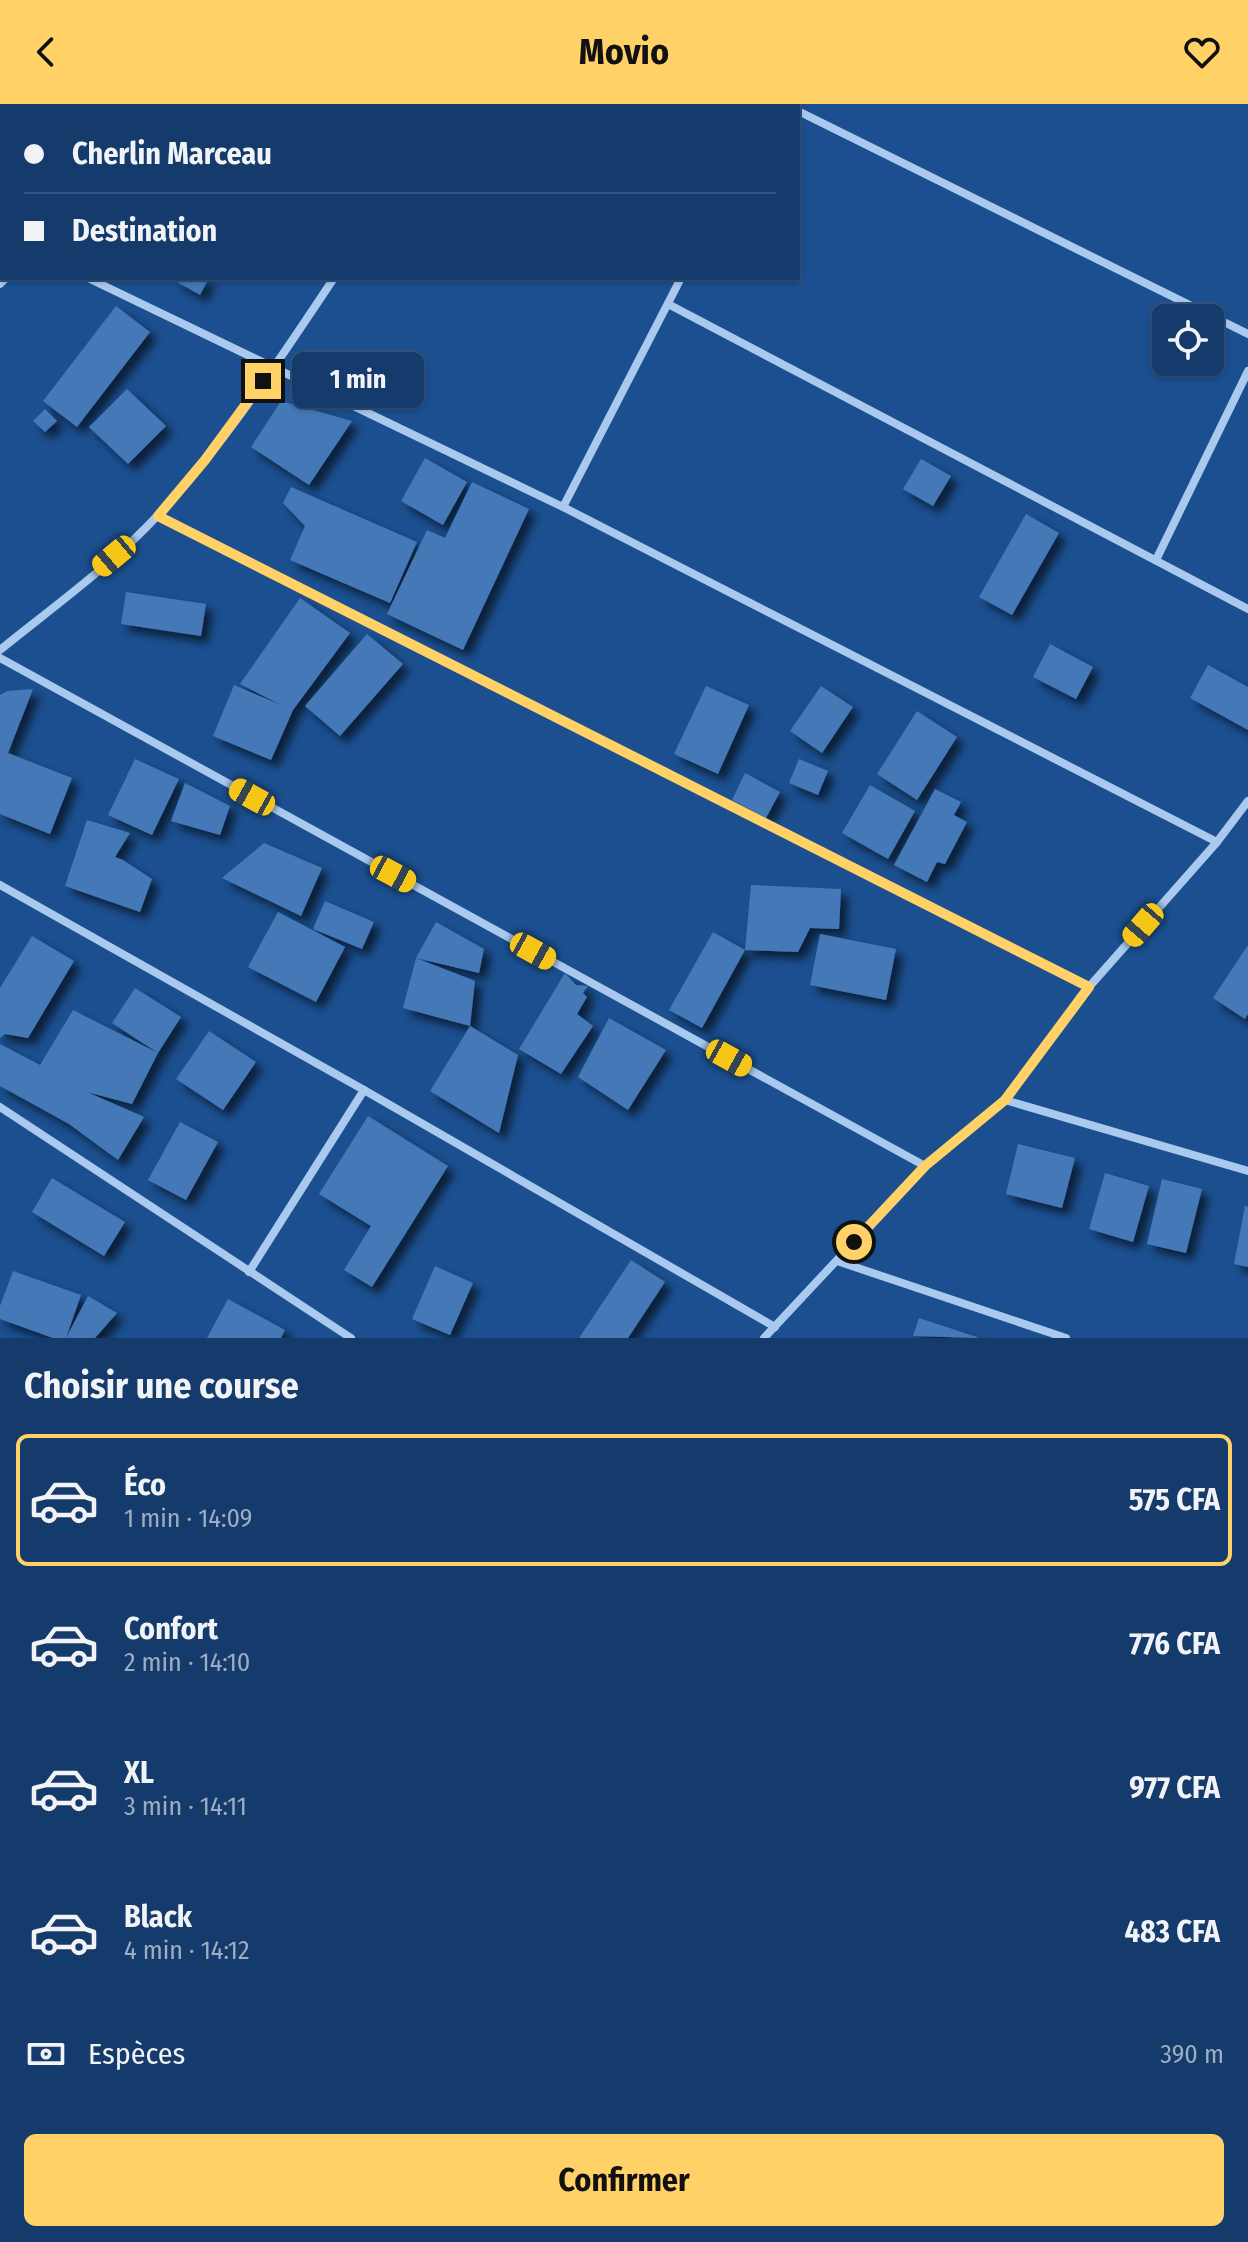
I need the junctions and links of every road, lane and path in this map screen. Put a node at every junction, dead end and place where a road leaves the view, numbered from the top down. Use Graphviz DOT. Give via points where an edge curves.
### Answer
graph roads {
  1 [pos="800,112"];
  2 [pos="92,280"];
  3 [pos="333,280"];
  4 [pos="680,280"];
  5 [pos="668,304"];
  6 [pos="1248,334"];
  7 [pos="274,366"];
  8 [pos="1248,371"];
  9 [pos="563,507"];
  10 [pos="158,516"];
  11 [pos="1156,560"];
  12 [pos="1248,609"];
  13 [pos="0,650"];
  14 [pos="0,658"];
  15 [pos="1248,801"];
  16 [pos="1217,842"];
  17 [pos="0,885"];
  18 [pos="1089,987"];
  19 [pos="364,1090"];
  20 [pos="1005,1100"];
  21 [pos="0,1107"];
  22 [pos="925,1166"];
  23 [pos="1248,1171"];
  24 [pos="837,1261"];
  25 [pos="249,1272"];
  26 [pos="775,1327"];
  27 [pos="351,1338"];
  28 [pos="764,1338"];
  29 [pos="1066,1338"];
  1 -- 6 [label="street"];
  2 -- 7 [label="street"];
  3 -- 7 [label="street"];
  4 -- 5 [label="street"];
  5 -- 9 [label="street"];
  5 -- 11 [label="street"];
  7 -- 9 [label="street"];
  7 -- 10 [label="street"];
  8 -- 11 [label="street"];
  9 -- 16 [label="street"];
  10 -- 13 [label="street"];
  10 -- 18 [label="street"];
  11 -- 12 [label="street"];
  14 -- 22 [label="street"];
  15 -- 16 [label="street"];
  16 -- 18 [label="street"];
  17 -- 19 [label="street"];
  18 -- 20 [label="street"];
  19 -- 25 [label="street"];
  19 -- 26 [label="street"];
  20 -- 22 [label="street"];
  20 -- 23 [label="street"];
  21 -- 25 [label="street"];
  22 -- 24 [label="street"];
  24 -- 26 [label="street"];
  24 -- 29 [label="street"];
  25 -- 27 [label="street"];
  26 -- 28 [label="street"];
}
